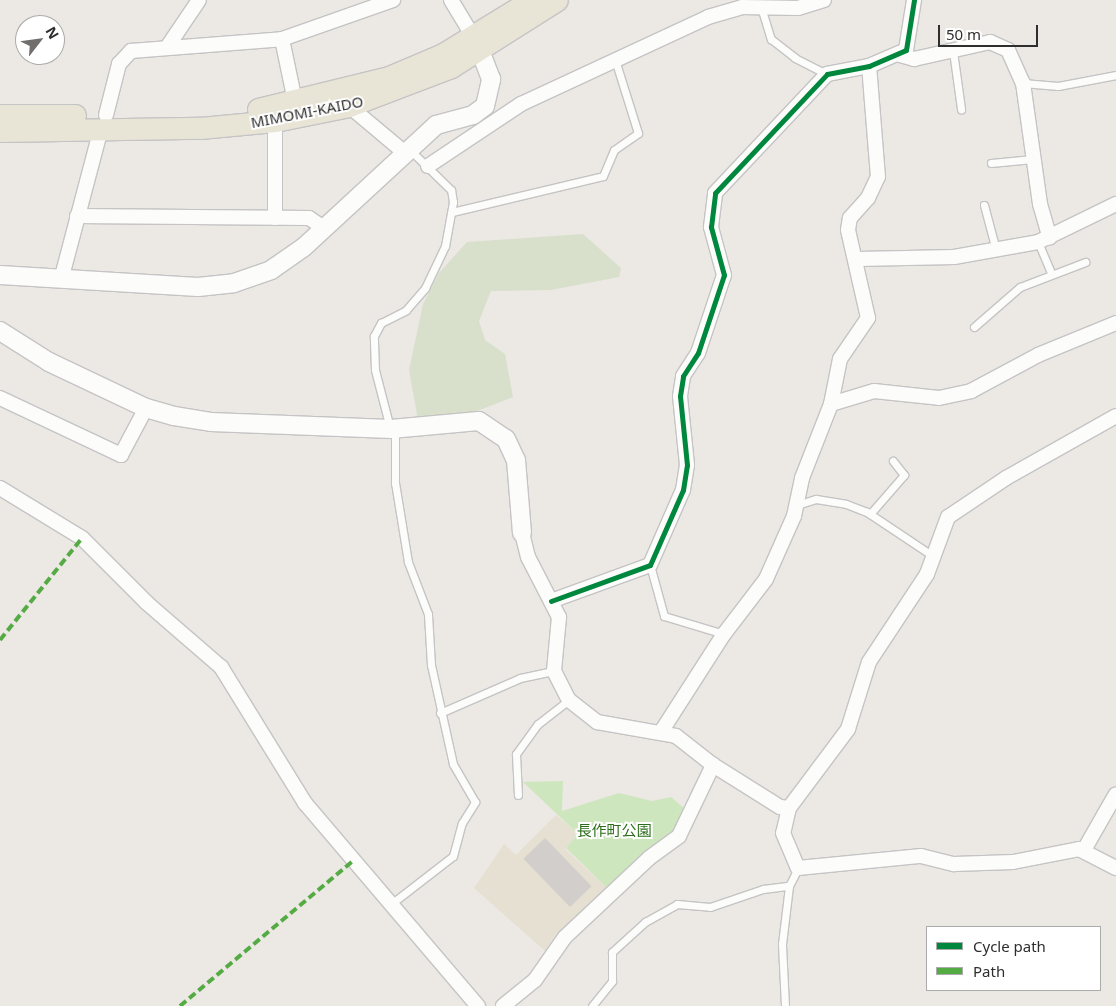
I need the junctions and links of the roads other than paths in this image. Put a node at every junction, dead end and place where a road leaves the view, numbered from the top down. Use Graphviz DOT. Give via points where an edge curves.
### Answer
graph roads {
  1 [pos="198,0"];
  2 [pos="451,0"];
  3 [pos="558,0"];
  4 [pos="824,0"];
  5 [pos="914,0"];
  6 [pos="527,1"];
  7 [pos="386,2"];
  8 [pos="761,6"];
  9 [pos="282,39"];
  10 [pos="477,43"];
  11 [pos="168,46"];
  12 [pos="952,51"];
  13 [pos="900,55"];
  14 [pos="616,63"];
  15 [pos="869,66"];
  16 [pos="828,74"];
  17 [pos="1116,75"];
  18 [pos="1023,83"];
  19 [pos="295,101"];
  20 [pos="349,106"];
  21 [pos="961,109"];
  22 [pos="0,115"];
  23 [pos="275,121"];
  24 [pos="104,122"];
  25 [pos="0,131"];
  26 [pos="407,151"];
  27 [pos="1033,159"];
  28 [pos="991,163"];
  29 [pos="428,166"];
  30 [pos="1116,204"];
  31 [pos="984,206"];
  32 [pos="452,212"];
  33 [pos="77,216"];
  34 [pos="275,218"];
  35 [pos="324,228"];
  36 [pos="1044,240"];
  37 [pos="996,250"];
  38 [pos="858,260"];
  39 [pos="1085,262"];
  40 [pos="1051,273"];
  41 [pos="0,275"];
  42 [pos="61,280"];
  43 [pos="1116,323"];
  44 [pos="974,327"];
  45 [pos="0,331"];
  46 [pos="0,398"];
  47 [pos="831,404"];
  48 [pos="146,408"];
  49 [pos="1116,416"];
  50 [pos="393,429"];
  51 [pos="893,461"];
  52 [pos="0,488"];
  53 [pos="797,505"];
  54 [pos="870,514"];
  55 [pos="522,533"];
  56 [pos="933,556"];
  57 [pos="650,565"];
  58 [pos="551,601"];
  59 [pos="724,634"];
  60 [pos="554,671"];
  61 [pos="568,700"];
  62 [pos="440,713"];
  63 [pos="661,732"];
  64 [pos="713,765"];
  65 [pos="1116,794"];
  66 [pos="518,795"];
  67 [pos="789,808"];
  68 [pos="1084,850"];
  69 [pos="798,868"];
  70 [pos="1116,868"];
  71 [pos="789,886"];
  72 [pos="391,904"];
  73 [pos="478,1006"];
  74 [pos="504,1006"];
  75 [pos="592,1006"];
  76 [pos="785,1006"];
  1 -- 11 [label="street"];
  2 -- 10 [label="street"];
  3 -- 10 [label="main road, MIMOMI-KAIDO"];
  4 -- 8 [label="street" via="798,8"];
  5 -- 13 [label="street" via="909,43"];
  6 -- 10 [label="main road, MIMOMI-KAIDO"];
  7 -- 9 [label="street"];
  8 -- 14 [label="street" via="708,17"];
  8 -- 16 [label="lane" via="772,38 795,58"];
  9 -- 11 [label="street"];
  9 -- 19 [label="street"];
  10 -- 19 [label="main road, MIMOMI-KAIDO" via="389,78"];
  10 -- 20 [label="main road, MIMOMI-KAIDO" via="388,94"];
  10 -- 26 [label="street" via="491,79 488,102 476,114 436,125"];
  11 -- 24 [label="street" via="131,51 118,64"];
  12 -- 13 [label="street" via="914,60"];
  12 -- 18 [label="street" via="998,42 1012,56"];
  12 -- 21 [label="lane"];
  13 -- 15 [label="street"];
  14 -- 29 [label="street" via="521,104"];
  14 -- 32 [label="lane" via="638,133 614,150 603,176"];
  15 -- 16 [label="street"];
  15 -- 38 [label="street" via="878,177 868,198 850,218 848,230"];
  16 -- 57 [label="street" via="715,193 711,226 724,275 698,354 683,376 680,396 687,478"];
  17 -- 18 [label="lane" via="1058,86"];
  18 -- 27 [label="street"];
  19 -- 24 [label="main road, MIMOMI-KAIDO"];
  20 -- 23 [label="main road, MIMOMI-KAIDO"];
  20 -- 26 [label="street"];
  22 -- 24 [label="main road, MIMOMI-KAIDO"];
  23 -- 24 [label="main road, MIMOMI-KAIDO"];
  23 -- 34 [label="street"];
  24 -- 25 [label="main road, MIMOMI-KAIDO"];
  24 -- 33 [label="street"];
  26 -- 29 [label="lane"];
  26 -- 35 [label="street"];
  27 -- 28 [label="lane"];
  27 -- 36 [label="street"];
  29 -- 32 [label="lane" via="451,190"];
  30 -- 36 [label="street"];
  31 -- 37 [label="lane"];
  32 -- 50 [label="lane" via="445,246 425,288 406,310 381,323 374,336 375,370"];
  33 -- 34 [label="street"];
  33 -- 42 [label="street"];
  34 -- 35 [label="street" via="309,218"];
  35 -- 42 [label="street" via="281,265 234,283 198,287"];
  36 -- 37 [label="street"];
  36 -- 40 [label="lane"];
  37 -- 38 [label="street" via="954,257"];
  38 -- 47 [label="street" via="868,318 840,359"];
  39 -- 40 [label="lane"];
  40 -- 44 [label="lane" via="1020,287"];
  41 -- 42 [label="street"];
  43 -- 47 [label="street" via="1038,355 971,391 939,398 874,391"];
  45 -- 48 [label="street" via="49,362"];
  46 -- 48 [label="street" via="122,455"];
  47 -- 53 [label="street"];
  48 -- 50 [label="street" via="211,422"];
  49 -- 56 [label="street" via="1006,478 948,518"];
  50 -- 55 [label="street" via="479,420 494,429 506,439 516,460"];
  50 -- 62 [label="lane" via="395,482 408,562 428,614"];
  51 -- 54 [label="lane" via="904,475"];
  52 -- 72 [label="street" via="82,538 146,603 215,661 306,803"];
  53 -- 54 [label="lane" via="834,501"];
  53 -- 59 [label="street" via="766,579"];
  54 -- 56 [label="lane"];
  55 -- 58 [label="street" via="528,557"];
  56 -- 67 [label="street" via="915,594 876,646 848,729"];
  57 -- 58 [label="street"];
  57 -- 59 [label="lane" via="664,616"];
  58 -- 60 [label="street" via="560,628"];
  59 -- 63 [label="street"];
  60 -- 61 [label="street"];
  60 -- 62 [label="lane" via="520,678"];
  61 -- 63 [label="street" via="597,722"];
  61 -- 66 [label="lane" via="538,724 516,754"];
  62 -- 72 [label="lane" via="453,764 475,802 462,823 452,856"];
  63 -- 64 [label="street" via="676,736"];
  64 -- 67 [label="street" via="780,807"];
  64 -- 74 [label="street" via="679,836 649,858 565,937 535,980"];
  65 -- 68 [label="street"];
  67 -- 69 [label="street" via="783,833"];
  68 -- 69 [label="street" via="968,865 921,856"];
  68 -- 70 [label="street"];
  69 -- 71 [label="lane"];
  71 -- 75 [label="lane" via="763,889 710,907 677,904 645,922 612,952 612,981"];
  71 -- 76 [label="lane" via="782,944"];
  72 -- 73 [label="street"];
}
